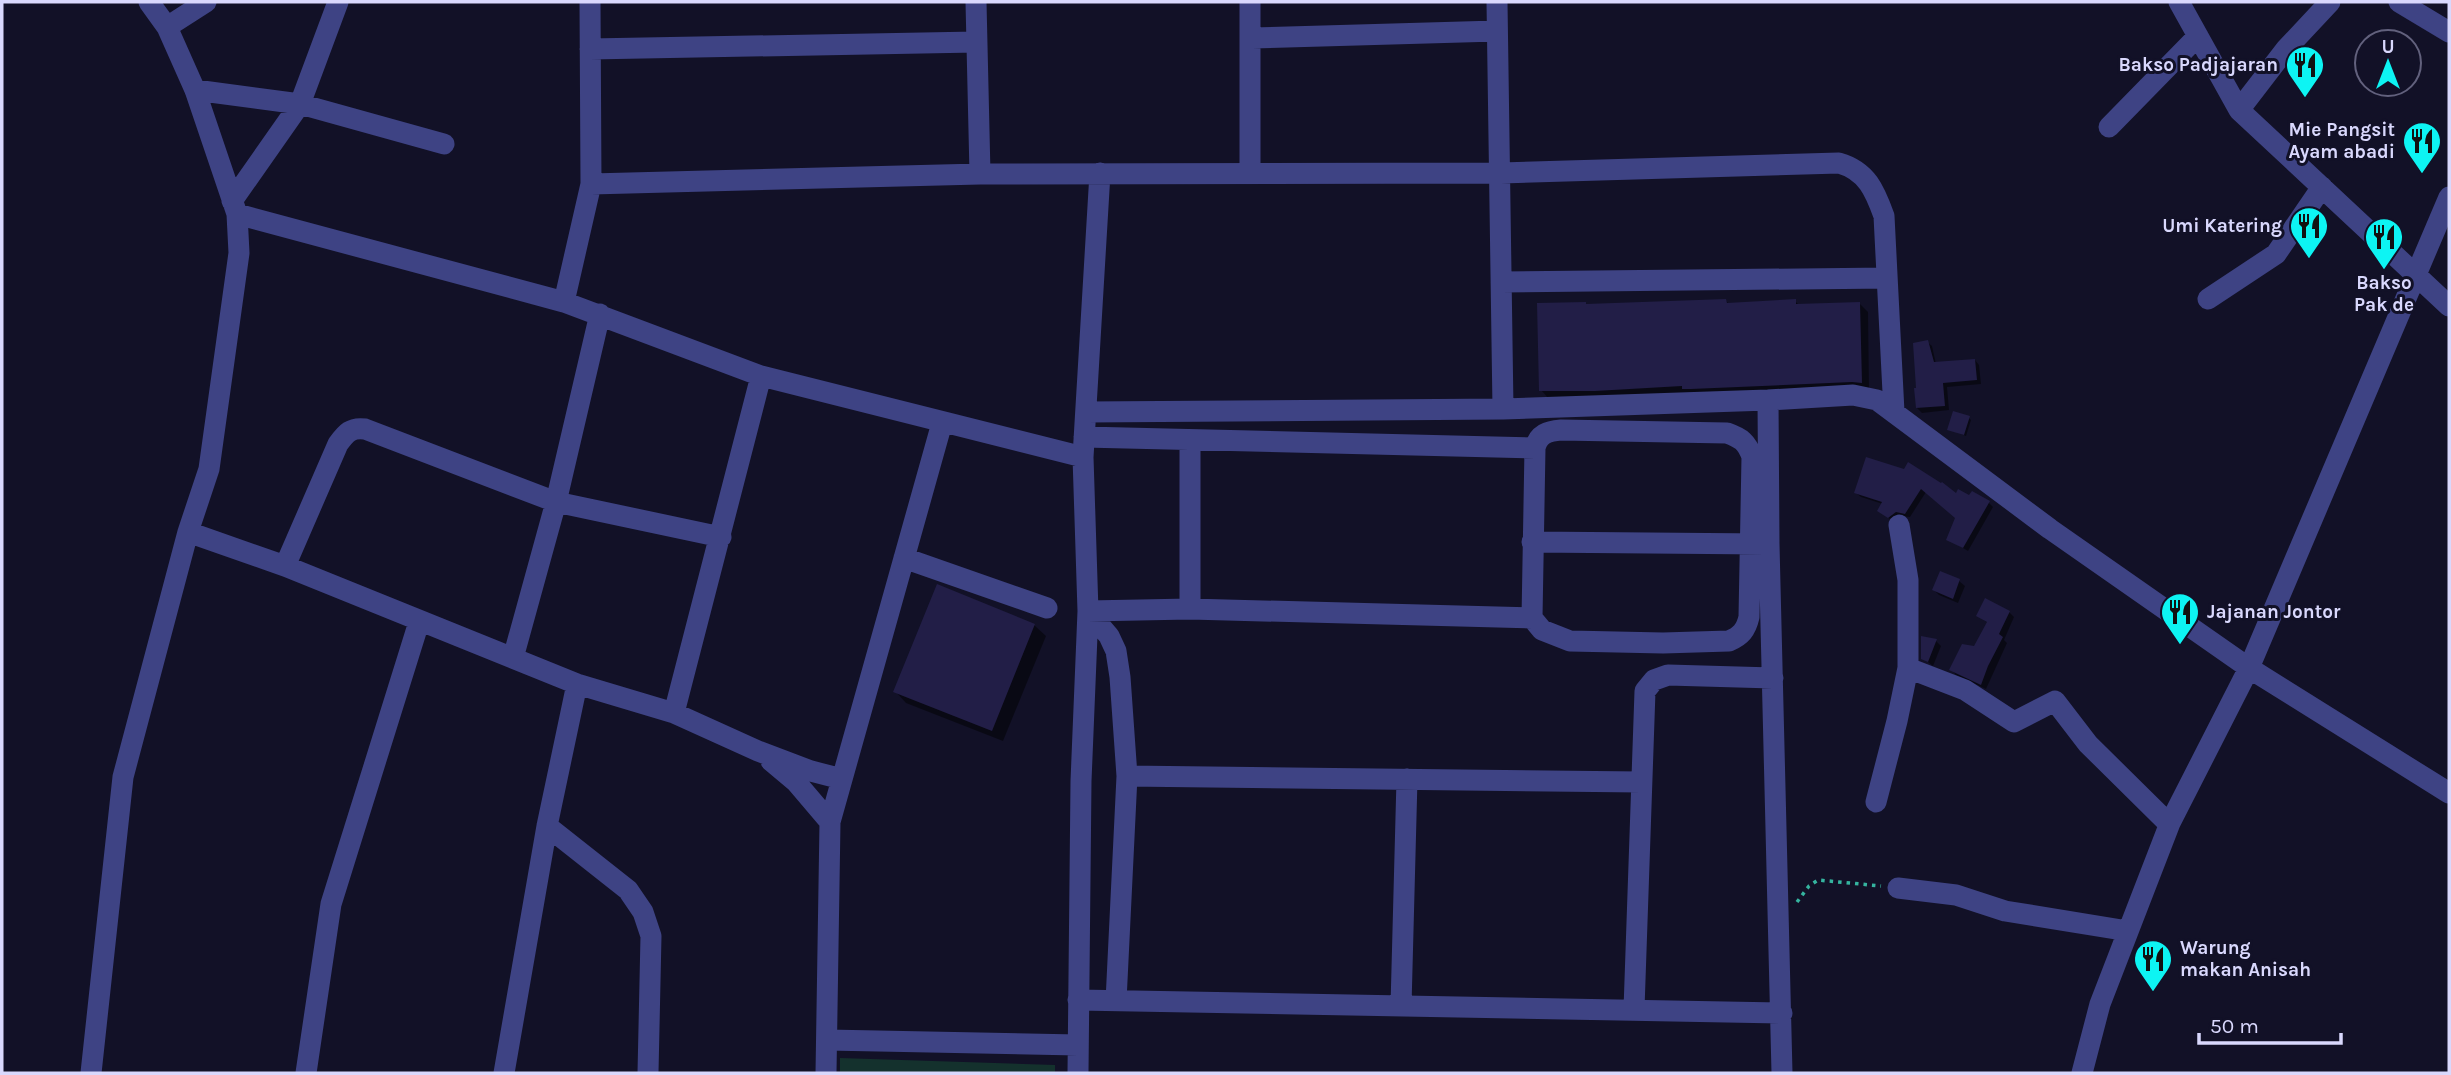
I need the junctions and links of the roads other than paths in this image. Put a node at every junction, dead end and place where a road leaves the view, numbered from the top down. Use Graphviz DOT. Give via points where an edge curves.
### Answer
graph roads {
  1 [pos="149,2"];
  2 [pos="206,2"];
  3 [pos="338,2"];
  4 [pos="590,2"];
  5 [pos="976,2"];
  6 [pos="1250,2"];
  7 [pos="1497,2"];
  8 [pos="2179,2"];
  9 [pos="2330,2"];
  10 [pos="2399,2"];
  11 [pos="167,27"];
  12 [pos="1497,31"];
  13 [pos="2449,32"];
  14 [pos="2198,36"];
  15 [pos="1252,38"];
  16 [pos="976,42"];
  17 [pos="590,49"];
  18 [pos="195,90"];
  19 [pos="300,104"];
  20 [pos="2239,110"];
  21 [pos="2109,127"];
  22 [pos="444,144"];
  23 [pos="1250,172"];
  24 [pos="980,173"];
  25 [pos="1100,173"];
  26 [pos="1501,173"];
  27 [pos="591,184"];
  28 [pos="2322,187"];
  29 [pos="2449,197"];
  30 [pos="234,208"];
  31 [pos="2417,274"];
  32 [pos="1887,278"];
  33 [pos="1501,282"];
  34 [pos="2208,299"];
  35 [pos="564,302"];
  36 [pos="2449,306"];
  37 [pos="600,314"];
  38 [pos="761,376"];
  39 [pos="1768,400"];
  40 [pos="1503,409"];
  41 [pos="1086,412"];
  42 [pos="1894,412"];
  43 [pos="942,423"];
  44 [pos="1190,440"];
  45 [pos="1084,447"];
  46 [pos="1535,448"];
  47 [pos="556,502"];
  48 [pos="1899,525"];
  49 [pos="188,532"];
  50 [pos="721,537"];
  51 [pos="1532,542"];
  52 [pos="1760,544"];
  53 [pos="904,558"];
  54 [pos="285,566"];
  55 [pos="1046,608"];
  56 [pos="1190,609"];
  57 [pos="1088,617"];
  58 [pos="1532,618"];
  59 [pos="419,622"];
  60 [pos="513,658"];
  61 [pos="1908,668"];
  62 [pos="2249,668"];
  63 [pos="1773,678"];
  64 [pos="577,684"];
  65 [pos="674,713"];
  66 [pos="758,751"];
  67 [pos="1127,776"];
  68 [pos="842,779"];
  69 [pos="1407,779"];
  70 [pos="1641,782"];
  71 [pos="2449,793"];
  72 [pos="1876,802"];
  73 [pos="830,822"];
  74 [pos="2169,824"];
  75 [pos="547,826"];
  76 [pos="1899,888"];
  77 [pos="2128,931"];
  78 [pos="1078,1000"];
  79 [pos="1116,1001"];
  80 [pos="1401,1006"];
  81 [pos="1634,1009"];
  82 [pos="1782,1013"];
  83 [pos="827,1040"];
  84 [pos="1078,1045"];
  85 [pos="91,1073"];
  86 [pos="306,1073"];
  87 [pos="504,1073"];
  88 [pos="648,1073"];
  89 [pos="827,1073"];
  90 [pos="1078,1073"];
  91 [pos="1782,1073"];
  92 [pos="2082,1073"];
  1 -- 11 [label="street"];
  2 -- 11 [label="street"];
  3 -- 19 [label="street"];
  4 -- 17 [label="street"];
  5 -- 16 [label="street"];
  6 -- 15 [label="street"];
  7 -- 12 [label="street"];
  8 -- 14 [label="street"];
  9 -- 20 [label="street"];
  10 -- 13 [label="street"];
  11 -- 18 [label="street"];
  12 -- 15 [label="street"];
  12 -- 26 [label="street"];
  14 -- 20 [label="street"];
  14 -- 21 [label="street"];
  15 -- 23 [label="street"];
  16 -- 17 [label="street"];
  16 -- 24 [label="street"];
  17 -- 27 [label="street"];
  18 -- 19 [label="street"];
  18 -- 30 [label="street"];
  19 -- 22 [label="street"];
  19 -- 30 [label="street"];
  20 -- 28 [label="street"];
  23 -- 25 [label="street"];
  23 -- 26 [label="street"];
  24 -- 25 [label="street"];
  24 -- 27 [label="street"];
  25 -- 41 [label="street"];
  26 -- 32 [label="street" via="1852,166 1875,190 1884,216"];
  26 -- 33 [label="street"];
  27 -- 35 [label="street"];
  28 -- 31 [label="street"];
  28 -- 34 [label="street" via="2276,254"];
  29 -- 31 [label="street"];
  30 -- 35 [label="street"];
  30 -- 49 [label="street" via="239,253 209,469"];
  31 -- 36 [label="street"];
  31 -- 62 [label="street"];
  32 -- 33 [label="street"];
  32 -- 42 [label="street"];
  33 -- 40 [label="street"];
  35 -- 37 [label="street"];
  37 -- 38 [label="street"];
  37 -- 47 [label="street"];
  38 -- 43 [label="street"];
  38 -- 50 [label="street"];
  39 -- 40 [label="street"];
  39 -- 42 [label="street" via="1853,395 1877,400"];
  39 -- 52 [label="street"];
  40 -- 41 [label="street"];
  41 -- 45 [label="street"];
  42 -- 62 [label="street" via="2050,529"];
  43 -- 45 [label="street"];
  43 -- 53 [label="street"];
  44 -- 45 [label="street"];
  44 -- 46 [label="street"];
  44 -- 56 [label="street"];
  45 -- 57 [label="street"];
  46 -- 51 [label="street"];
  46 -- 52 [label="street" via="1541,435 1561,430 1738,436 1747,443 1752,457"];
  47 -- 50 [label="street"];
  47 -- 54 [label="street" via="365,429 352,429 338,444"];
  47 -- 60 [label="street"];
  48 -- 61 [label="street" via="1908,580"];
  49 -- 54 [label="street"];
  49 -- 85 [label="street" via="122,777"];
  50 -- 65 [label="street"];
  51 -- 52 [label="street"];
  51 -- 58 [label="street"];
  52 -- 58 [label="street" via="1746,628 1729,641 1570,641 1542,630"];
  52 -- 63 [label="street"];
  53 -- 55 [label="street"];
  53 -- 68 [label="street"];
  54 -- 59 [label="street"];
  56 -- 57 [label="street"];
  56 -- 58 [label="street"];
  57 -- 67 [label="street" via="1109,636 1116,651"];
  57 -- 78 [label="street"];
  59 -- 60 [label="street"];
  59 -- 86 [label="street" via="331,904"];
  60 -- 64 [label="street"];
  61 -- 72 [label="street"];
  61 -- 74 [label="street" via="1965,690 2014,722 2055,701 2088,744"];
  62 -- 71 [label="street"];
  62 -- 74 [label="street"];
  63 -- 70 [label="street" via="1668,675 1654,680 1645,691"];
  63 -- 82 [label="street"];
  64 -- 65 [label="street"];
  64 -- 75 [label="street"];
  65 -- 66 [label="street"];
  66 -- 68 [label="street"];
  66 -- 73 [label="street" via="796,782"];
  67 -- 69 [label="street"];
  67 -- 79 [label="street"];
  68 -- 73 [label="street"];
  69 -- 70 [label="street"];
  69 -- 80 [label="street"];
  70 -- 81 [label="street"];
  73 -- 83 [label="street"];
  74 -- 77 [label="street"];
  75 -- 87 [label="street"];
  75 -- 88 [label="street" via="628,890 643,912 651,936"];
  76 -- 77 [label="street" via="1956,895 2005,911"];
  77 -- 92 [label="street" via="2100,1004"];
  78 -- 79 [label="street"];
  78 -- 84 [label="street"];
  79 -- 80 [label="street"];
  80 -- 81 [label="street"];
  81 -- 82 [label="street"];
  82 -- 91 [label="street"];
  83 -- 84 [label="street"];
  83 -- 89 [label="street"];
  84 -- 90 [label="street"];
}
